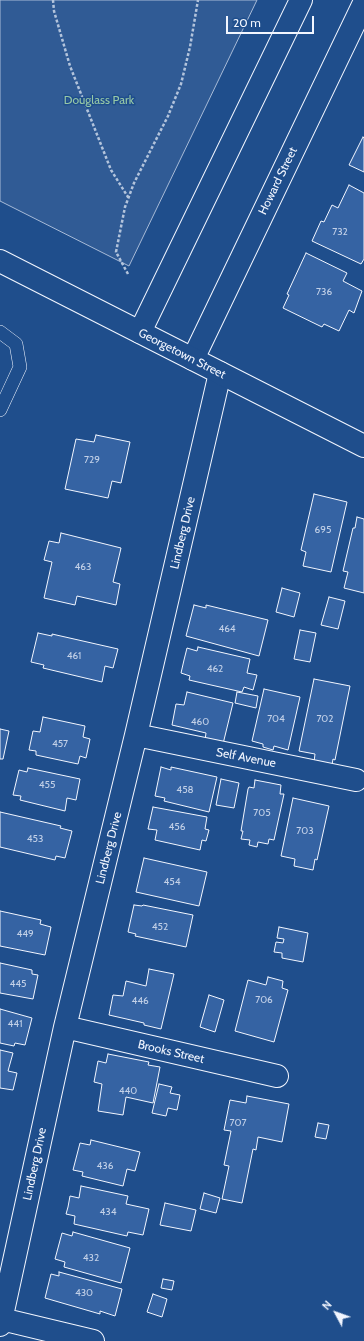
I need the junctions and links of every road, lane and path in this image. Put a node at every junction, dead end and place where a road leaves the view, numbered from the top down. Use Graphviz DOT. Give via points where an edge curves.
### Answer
graph roads {
  1 [pos="52,0"];
  2 [pos="198,0"];
  3 [pos="300,0"];
  4 [pos="364,3"];
  5 [pos="128,198"];
  6 [pos="0,261"];
  7 [pos="128,274"];
  8 [pos="0,332"];
  9 [pos="140,332"];
  10 [pos="192,359"];
  11 [pos="220,373"];
  12 [pos="0,410"];
  13 [pos="364,446"];
  14 [pos="136,735"];
  15 [pos="356,780"];
  16 [pos="66,1027"];
  17 [pos="277,1076"];
  18 [pos="1,1322"];
  19 [pos="93,1341"];
  1 -- 5 [label="path" via="70,66 111,170"];
  2 -- 5 [label="path" via="181,84"];
  3 -- 9 [label="street"];
  4 -- 10 [label="street, Howard Street"];
  5 -- 7 [label="path" via="116,252"];
  6 -- 9 [label="street, Georgetown Street"];
  8 -- 12 [label="lane" via="16,344 20,368"];
  9 -- 10 [label="street, Georgetown Street"];
  10 -- 11 [label="street, Georgetown Street"];
  11 -- 13 [label="street, Georgetown Street"];
  11 -- 14 [label="street, Lindberg Drive"];
  14 -- 15 [label="street, Self Avenue"];
  14 -- 16 [label="street, Lindberg Drive"];
  16 -- 17 [label="street, Brooks Street"];
  16 -- 18 [label="street, Lindberg Drive"];
  18 -- 19 [label="street"];
}
